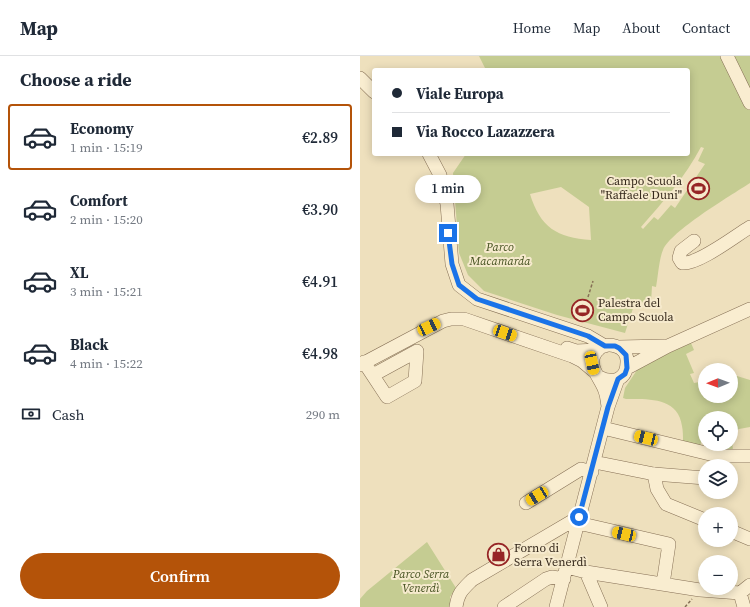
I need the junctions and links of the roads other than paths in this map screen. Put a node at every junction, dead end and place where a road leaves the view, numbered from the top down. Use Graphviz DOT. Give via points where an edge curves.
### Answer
graph roads {
  1 [pos="727,56"];
  2 [pos="360,78"];
  3 [pos="372,90"];
  4 [pos="750,104"];
  5 [pos="430,156"];
  6 [pos="750,227"];
  7 [pos="694,242"];
  8 [pos="750,309"];
  9 [pos="668,346"];
  10 [pos="601,348"];
  11 [pos="619,348"];
  12 [pos="362,364"];
  13 [pos="627,368"];
  14 [pos="597,374"];
  15 [pos="373,375"];
  16 [pos="618,379"];
  17 [pos="608,407"];
  18 [pos="602,428"];
  19 [pos="750,456"];
  20 [pos="713,459"];
  21 [pos="732,459"];
  22 [pos="593,467"];
  23 [pos="654,474"];
  24 [pos="698,477"];
  25 [pos="526,503"];
  26 [pos="698,517"];
  27 [pos="578,520"];
  28 [pos="738,534"];
  29 [pos="750,539"];
  30 [pos="586,572"];
  31 [pos="565,573"];
  32 [pos="663,584"];
  33 [pos="745,589"];
  34 [pos="456,607"];
  35 [pos="504,607"];
  36 [pos="556,607"];
  37 [pos="601,607"];
  38 [pos="744,607"];
  1 -- 4 [label="street"];
  2 -- 3 [label="street"];
  5 -- 10 [label="street" via="440,175 447,204 452,264 459,285 477,299 588,336"];
  6 -- 7 [label="street" via="700,259 682,263 679,258 680,251"];
  8 -- 9 [label="street"];
  9 -- 11 [label="street" via="643,342"];
  9 -- 13 [label="street"];
  10 -- 11 [label="street" via="612,345"];
  10 -- 12 [label="street" via="576,351 464,313 450,313 427,322 373,352"];
  10 -- 14 [label="street" via="592,363"];
  11 -- 13 [label="street" via="626,355"];
  12 -- 14 [label="street" via="443,321 464,319 572,356"];
  12 -- 15 [label="street"];
  13 -- 16 [label="street" via="625,374"];
  14 -- 16 [label="street" via="606,380"];
  14 -- 17 [label="street" via="605,391"];
  16 -- 17 [label="street"];
  17 -- 18 [label="street"];
  18 -- 20 [label="street"];
  18 -- 22 [label="street"];
  19 -- 21 [label="street"];
  22 -- 23 [label="street"];
  22 -- 25 [label="street" via="581,469"];
  22 -- 27 [label="street"];
  23 -- 24 [label="street"];
  23 -- 26 [label="street" via="666,504"];
  27 -- 31 [label="street"];
  27 -- 32 [label="street" via="669,544"];
  27 -- 34 [label="street" via="472,580 457,597"];
  28 -- 29 [label="street"];
  30 -- 31 [label="street"];
  30 -- 32 [label="street"];
  30 -- 37 [label="street"];
  31 -- 35 [label="street" via="546,579"];
  31 -- 36 [label="street"];
  32 -- 33 [label="street" via="700,590"];
  33 -- 38 [label="street"];
}
